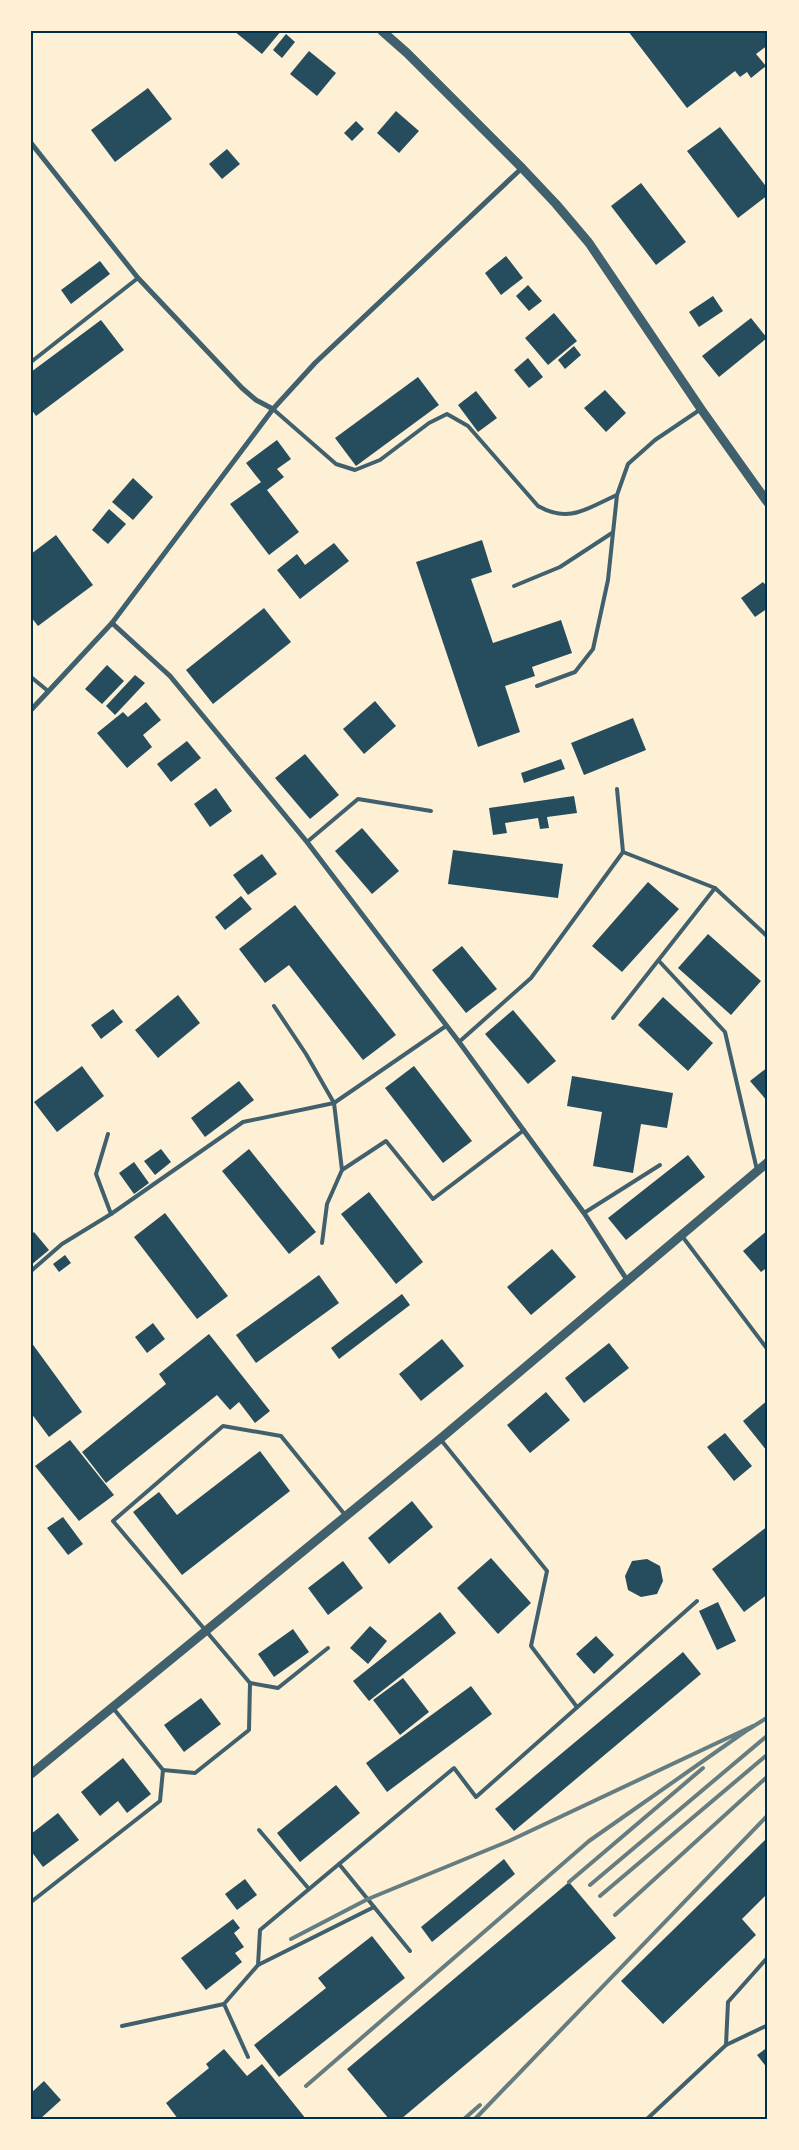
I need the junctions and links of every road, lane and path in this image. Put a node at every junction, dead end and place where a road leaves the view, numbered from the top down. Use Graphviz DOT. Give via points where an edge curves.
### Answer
graph roads {
  1 [pos="382,31"];
  2 [pos="31,143"];
  3 [pos="522,168"];
  4 [pos="138,278"];
  5 [pos="31,362"];
  6 [pos="273,409"];
  7 [pos="701,409"];
  8 [pos="617,495"];
  9 [pos="768,503"];
  10 [pos="612,533"];
  11 [pos="514,586"];
  12 [pos="112,623"];
  13 [pos="31,677"];
  14 [pos="537,686"];
  15 [pos="48,691"];
  16 [pos="31,710"];
  17 [pos="617,789"];
  18 [pos="431,811"];
  19 [pos="307,842"];
  20 [pos="623,852"];
  21 [pos="714,888"];
  22 [pos="768,937"];
  23 [pos="659,961"];
  24 [pos="274,1006"];
  25 [pos="613,1018"];
  26 [pos="446,1026"];
  27 [pos="459,1042"];
  28 [pos="334,1103"];
  29 [pos="524,1130"];
  30 [pos="108,1134"];
  31 [pos="768,1162"];
  32 [pos="660,1166"];
  33 [pos="342,1170"];
  34 [pos="757,1170"];
  35 [pos="584,1213"];
  36 [pos="111,1214"];
  37 [pos="681,1236"];
  38 [pos="322,1243"];
  39 [pos="31,1271"];
  40 [pos="627,1280"];
  41 [pos="768,1350"];
  42 [pos="440,1439"];
  43 [pos="346,1516"];
  44 [pos="697,1601"];
  45 [pos="206,1632"];
  46 [pos="328,1648"];
  47 [pos="250,1683"];
  48 [pos="577,1707"];
  49 [pos="113,1708"];
  50 [pos="163,1770"];
  51 [pos="31,1774"];
  52 [pos="259,1830"];
  53 [pos="339,1864"];
  54 [pos="309,1890"];
  55 [pos="31,1902"];
  56 [pos="374,1907"];
  57 [pos="410,1951"];
  58 [pos="768,1957"];
  59 [pos="258,1965"];
  60 [pos="224,2004"];
  61 [pos="768,2025"];
  62 [pos="122,2026"];
  63 [pos="726,2045"];
  64 [pos="248,2057"];
  65 [pos="647,2119"];
  1 -- 3 [label="street"];
  2 -- 4 [label="street"];
  3 -- 6 [label="street" via="315,363"];
  3 -- 7 [label="street" via="589,243"];
  4 -- 5 [label="lane"];
  4 -- 6 [label="street" via="242,388"];
  6 -- 8 [label="lane" via="336,464 355,470 380,460 447,414 468,426 538,506 551,514 572,515"];
  6 -- 12 [label="street"];
  7 -- 8 [label="lane" via="655,440 628,464"];
  7 -- 9 [label="street"];
  8 -- 10 [label="lane"];
  10 -- 11 [label="lane" via="560,567"];
  10 -- 14 [label="lane" via="608,580 593,649 575,672"];
  12 -- 15 [label="street"];
  12 -- 19 [label="street" via="170,676"];
  13 -- 15 [label="lane"];
  15 -- 16 [label="street"];
  17 -- 20 [label="lane"];
  18 -- 19 [label="lane" via="358,799"];
  19 -- 26 [label="street"];
  20 -- 21 [label="lane"];
  20 -- 27 [label="lane" via="531,978"];
  21 -- 22 [label="lane"];
  21 -- 23 [label="lane"];
  23 -- 25 [label="lane"];
  23 -- 34 [label="lane" via="725,1032"];
  24 -- 28 [label="lane"];
  26 -- 27 [label="street"];
  26 -- 28 [label="lane"];
  27 -- 29 [label="street"];
  28 -- 33 [label="lane"];
  28 -- 36 [label="lane" via="243,1122"];
  29 -- 33 [label="lane" via="433,1199 386,1141"];
  29 -- 35 [label="street"];
  30 -- 36 [label="lane" via="96,1174"];
  31 -- 34 [label="street"];
  32 -- 35 [label="lane"];
  33 -- 38 [label="lane" via="327,1204"];
  34 -- 37 [label="street"];
  35 -- 40 [label="street"];
  36 -- 39 [label="lane" via="62,1244"];
  37 -- 40 [label="street"];
  37 -- 41 [label="lane"];
  40 -- 42 [label="street"];
  42 -- 43 [label="street"];
  42 -- 48 [label="lane" via="547,1571 531,1646"];
  43 -- 45 [label="street"];
  43 -- 45 [label="lane" via="281,1436 223,1426 113,1521"];
  44 -- 48 [label="lane"];
  45 -- 47 [label="lane"];
  45 -- 49 [label="street"];
  46 -- 47 [label="lane" via="278,1688"];
  47 -- 50 [label="lane" via="249,1730 195,1773"];
  48 -- 53 [label="lane" via="476,1797 454,1768"];
  49 -- 50 [label="lane"];
  49 -- 51 [label="street"];
  50 -- 55 [label="lane" via="160,1801"];
  52 -- 54 [label="lane"];
  53 -- 54 [label="lane"];
  53 -- 56 [label="lane"];
  54 -- 59 [label="lane" via="260,1930"];
  56 -- 57 [label="lane"];
  56 -- 59 [label="lane"];
  58 -- 63 [label="lane" via="728,2002"];
  59 -- 60 [label="lane"];
  60 -- 62 [label="lane"];
  60 -- 64 [label="lane"];
  61 -- 63 [label="lane"];
  63 -- 65 [label="lane"];
}
